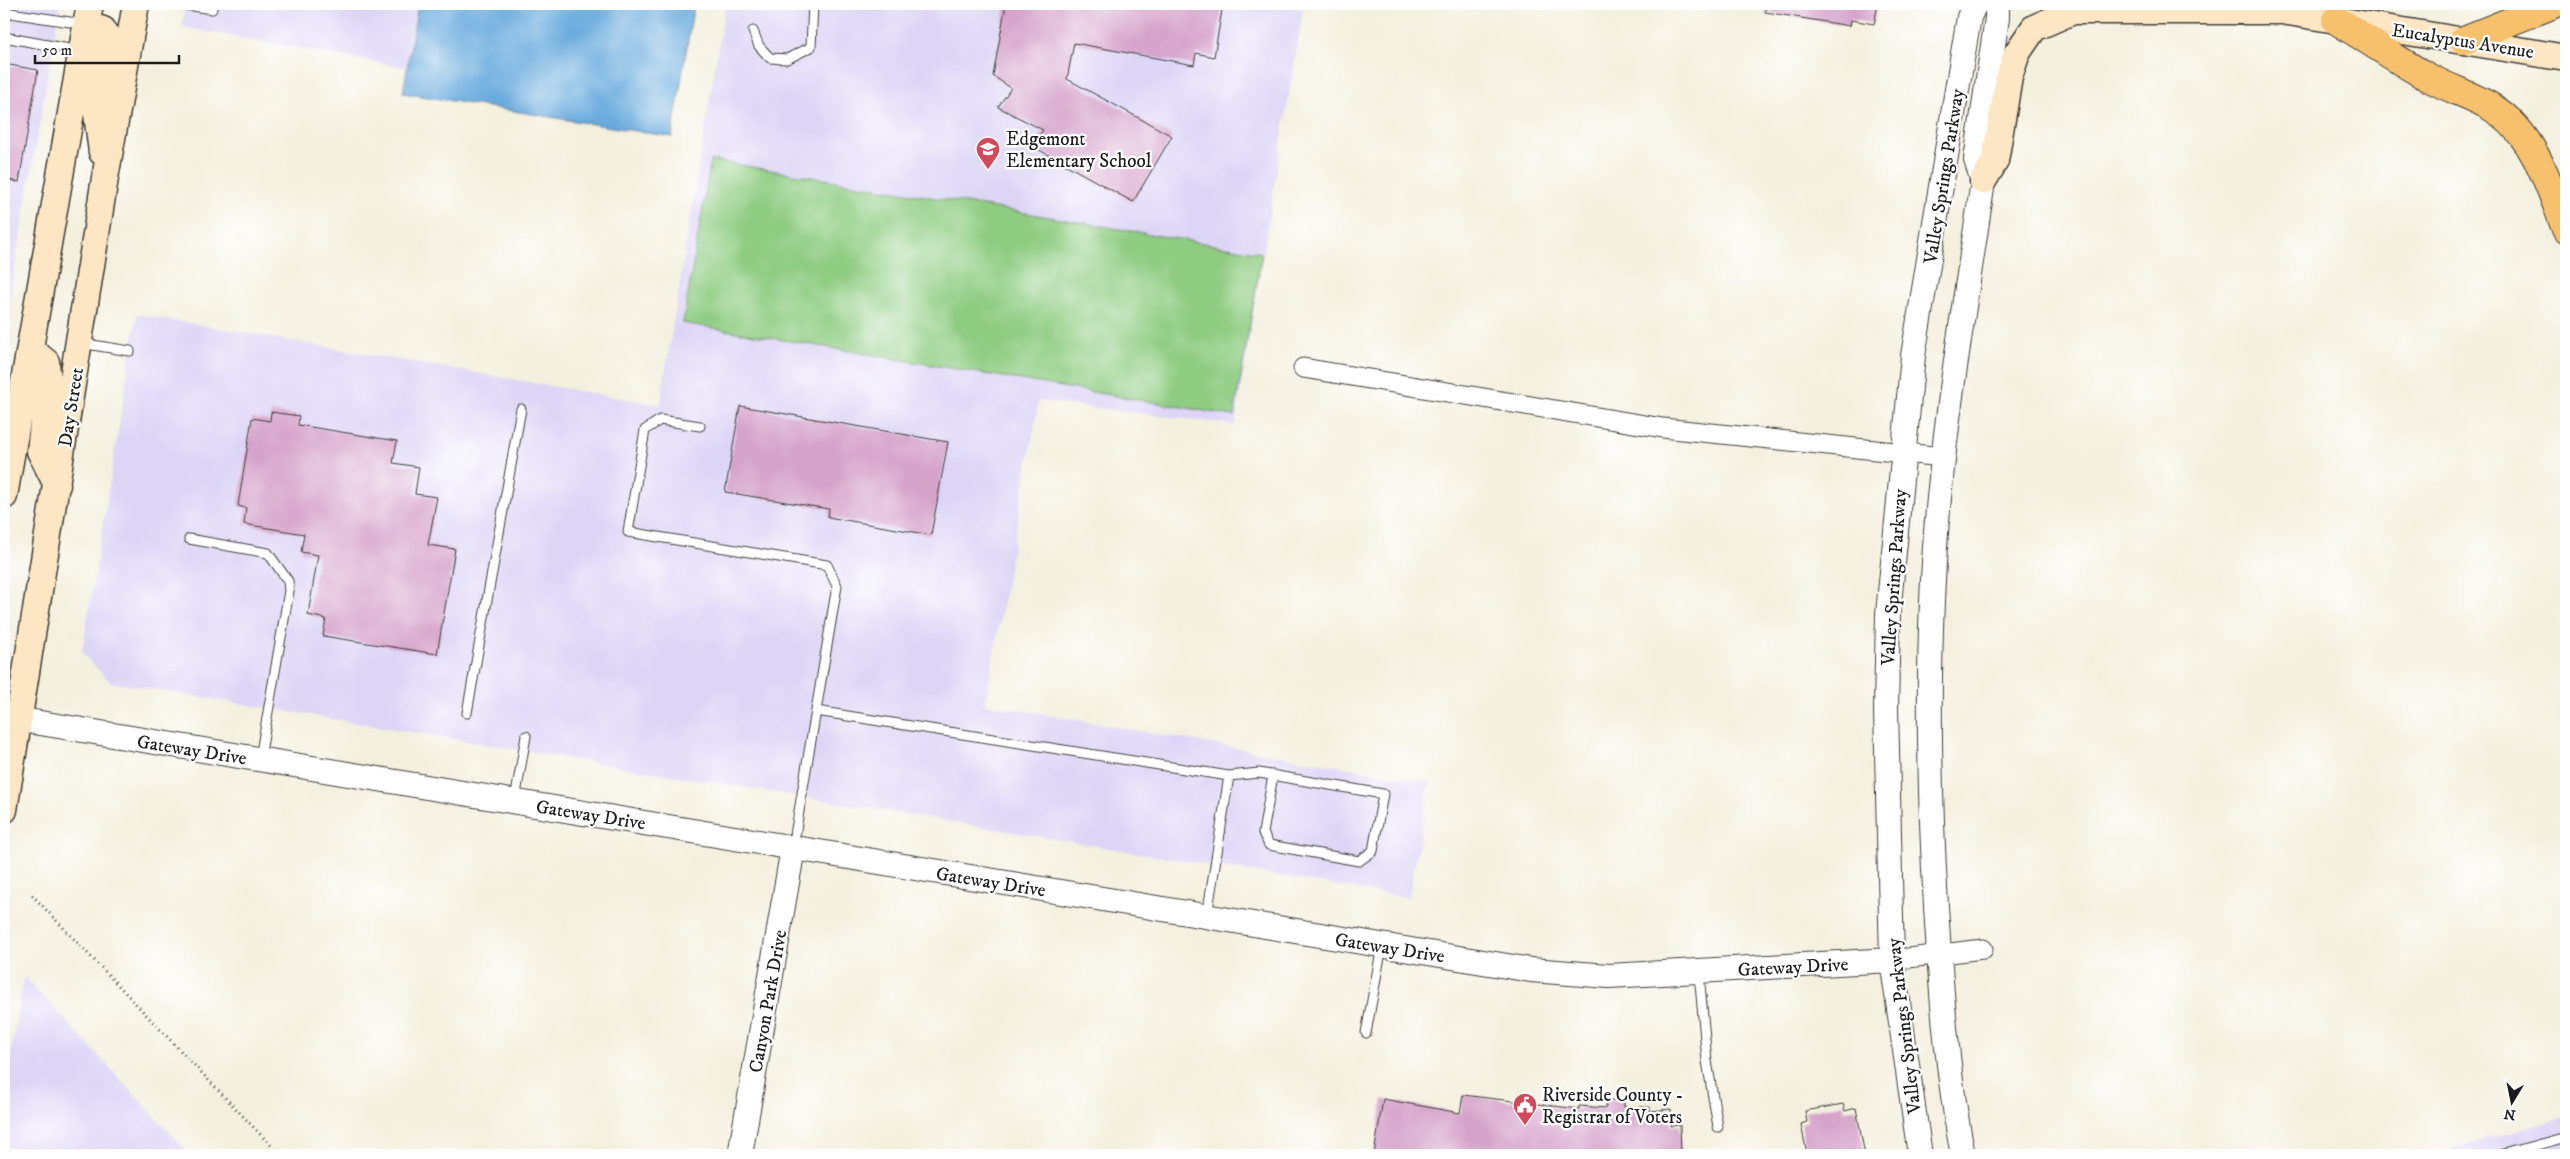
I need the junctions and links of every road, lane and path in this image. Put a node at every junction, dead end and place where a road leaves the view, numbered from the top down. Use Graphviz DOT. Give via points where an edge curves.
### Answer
graph roads {
  1 [pos="136,4"];
  2 [pos="180,4"];
  3 [pos="813,4"];
  4 [pos="1975,4"];
  5 [pos="1997,4"];
  6 [pos="2241,4"];
  7 [pos="2554,4"];
  8 [pos="212,9"];
  9 [pos="2281,11"];
  10 [pos="4,12"];
  11 [pos="88,14"];
  12 [pos="2336,20"];
  13 [pos="753,31"];
  14 [pos="4,38"];
  15 [pos="2464,40"];
  16 [pos="81,51"];
  17 [pos="2566,58"];
  18 [pos="105,178"];
  19 [pos="1983,181"];
  20 [pos="2566,229"];
  21 [pos="80,343"];
  22 [pos="31,350"];
  23 [pos="130,351"];
  24 [pos="1303,368"];
  25 [pos="521,409"];
  26 [pos="700,426"];
  27 [pos="1902,453"];
  28 [pos="1943,458"];
  29 [pos="57,485"];
  30 [pos="4,496"];
  31 [pos="189,539"];
  32 [pos="816,711"];
  33 [pos="468,712"];
  34 [pos="11,719"];
  35 [pos="526,736"];
  36 [pos="260,760"];
  37 [pos="1273,775"];
  38 [pos="1229,776"];
  39 [pos="515,802"];
  40 [pos="4,810"];
  41 [pos="793,848"];
  42 [pos="32,895"];
  43 [pos="1207,916"];
  44 [pos="1382,946"];
  45 [pos="1983,949"];
  46 [pos="1939,954"];
  47 [pos="1892,960"];
  48 [pos="1699,972"];
  49 [pos="1366,1033"];
  50 [pos="1718,1127"];
  51 [pos="2566,1137"];
  52 [pos="280,1155"];
  53 [pos="740,1155"];
  54 [pos="1920,1155"];
  55 [pos="1964,1155"];
  56 [pos="2501,1155"];
  1 -- 18 [label="main road, Day Street"];
  2 -- 8 [label="lane"];
  3 -- 13 [label="lane" via="811,47 787,59 770,58 759,46"];
  4 -- 27 [label="street, Valley Springs Parkway" via="1969,16 1916,337"];
  5 -- 19 [label="street, Valley Springs Parkway" via="1976,160"];
  6 -- 9 [label="main road, Eucalyptus Avenue"];
  7 -- 15 [label="highway"];
  9 -- 12 [label="main road, Eucalyptus Avenue"];
  9 -- 19 [label="main road" via="2073,11 2045,21 2034,28 2017,53 2009,77 1995,162"];
  10 -- 11 [label="lane"];
  11 -- 16 [label="main road"];
  11 -- 18 [label="main road" via="107,36 97,114"];
  12 -- 15 [label="main road, Eucalyptus Avenue"];
  12 -- 20 [label="highway" via="2425,76 2487,103 2506,119 2524,138 2541,164"];
  14 -- 16 [label="lane"];
  15 -- 17 [label="main road, Eucalyptus Avenue"];
  16 -- 22 [label="main road"];
  18 -- 21 [label="main road, Day Street"];
  19 -- 28 [label="street, Valley Springs Parkway"];
  21 -- 23 [label="lane"];
  21 -- 29 [label="main road, Day Street"];
  22 -- 29 [label="main road" via="46,362 48,382 40,451"];
  22 -- 30 [label="main road"];
  24 -- 27 [label="street" via="1663,428"];
  25 -- 33 [label="lane"];
  26 -- 32 [label="lane" via="660,420 645,430 628,532 827,565 837,586"];
  27 -- 28 [label="street"];
  27 -- 47 [label="street, Valley Springs Parkway" via="1888,614 1886,709"];
  28 -- 46 [label="street, Valley Springs Parkway" via="1931,607 1928,710"];
  29 -- 34 [label="main road, Day Street"];
  31 -- 36 [label="lane" via="268,553 288,581 289,591"];
  32 -- 38 [label="lane"];
  32 -- 41 [label="lane"];
  34 -- 36 [label="street, Gateway Drive"];
  34 -- 40 [label="main road, Day Street"];
  35 -- 39 [label="lane"];
  36 -- 39 [label="street, Gateway Drive"];
  37 -- 37 [label="lane" via="1383,794 1373,851 1359,861 1269,846 1263,833"];
  37 -- 38 [label="lane"];
  38 -- 43 [label="lane"];
  39 -- 41 [label="street, Gateway Drive"];
  41 -- 43 [label="street, Gateway Drive"];
  41 -- 53 [label="street, Canyon Park Drive"];
  42 -- 52 [label="path"];
  43 -- 44 [label="street, Gateway Drive"];
  44 -- 48 [label="street, Gateway Drive" via="1531,970 1609,976"];
  44 -- 49 [label="lane"];
  45 -- 46 [label="street, Gateway Drive"];
  46 -- 47 [label="street, Gateway Drive"];
  46 -- 55 [label="street, Valley Springs Parkway" via="1942,1001"];
  47 -- 48 [label="street, Gateway Drive"];
  47 -- 54 [label="street, Valley Springs Parkway"];
  48 -- 50 [label="lane" via="1707,1061"];
  51 -- 56 [label="lane"];
}
